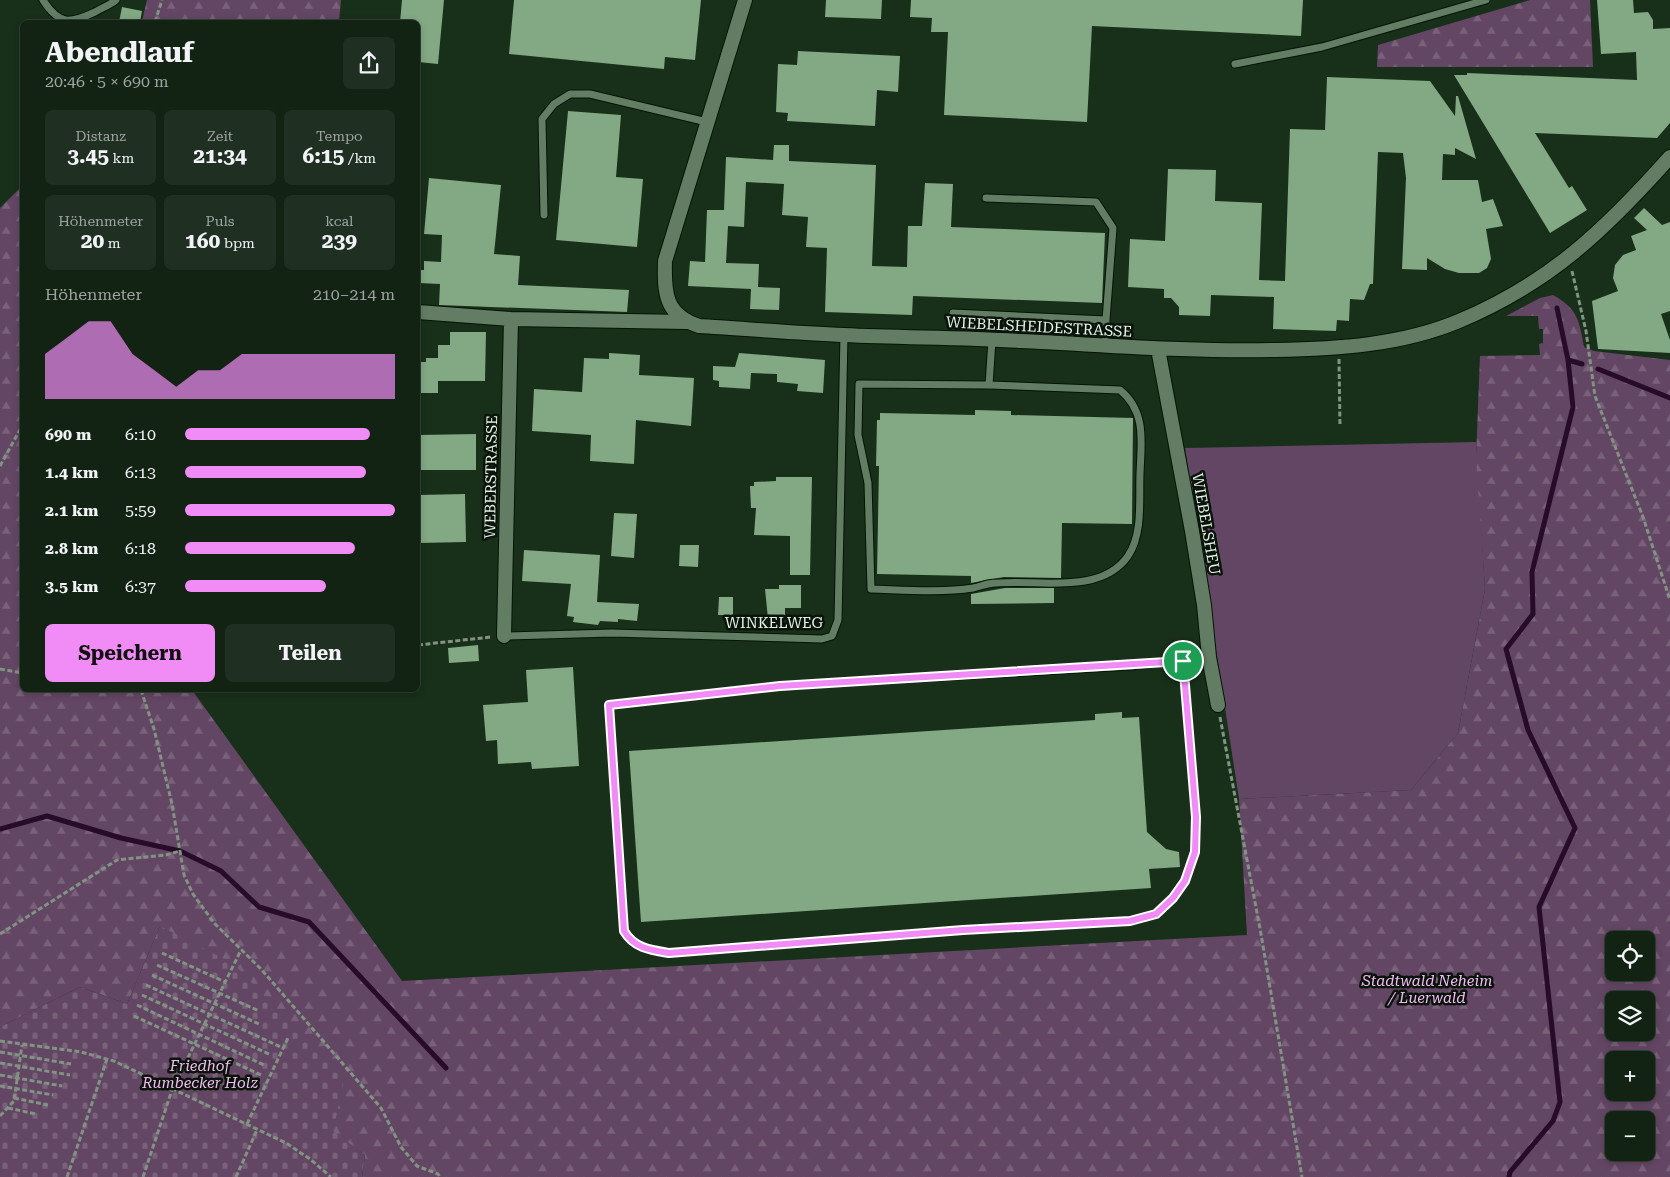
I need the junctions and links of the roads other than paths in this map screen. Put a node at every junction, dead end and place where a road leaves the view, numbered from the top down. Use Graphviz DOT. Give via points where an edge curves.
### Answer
graph roads {
  1 [pos="43,0"];
  2 [pos="116,0"];
  3 [pos="745,0"];
  4 [pos="1486,0"];
  5 [pos="63,20"];
  6 [pos="78,20"];
  7 [pos="1235,64"];
  8 [pos="707,122"];
  9 [pos="1670,157"];
  10 [pos="986,198"];
  11 [pos="544,215"];
  12 [pos="420,312"];
  13 [pos="953,313"];
  14 [pos="511,319"];
  15 [pos="1106,320"];
  16 [pos="686,322"];
  17 [pos="844,335"];
  18 [pos="992,340"];
  19 [pos="1106,346"];
  20 [pos="1158,349"];
  21 [pos="989,385"];
  22 [pos="504,636"];
  23 [pos="1209,657"];
  24 [pos="1183,661"];
  25 [pos="1218,704"];
  1 -- 5 [label="lane" via="49,10"];
  2 -- 6 [label="lane"];
  3 -- 8 [label="street"];
  4 -- 7 [label="lane" via="1322,47"];
  8 -- 11 [label="lane" via="590,94 570,94 554,104 542,119"];
  8 -- 16 [label="street" via="665,261 664,289 673,309"];
  9 -- 20 [label="street, WIEBELSHEIDESTRASSE" via="1621,212 1567,258 1513,295 1458,322 1388,341 1339,348"];
  10 -- 15 [label="lane" via="1096,202 1114,228"];
  12 -- 14 [label="street, WIEBELSHEIDESTRASSE"];
  13 -- 15 [label="lane"];
  14 -- 16 [label="street, WIEBELSHEIDESTRASSE"];
  14 -- 22 [label="street, WEBERSTRASSE"];
  15 -- 19 [label="lane"];
  16 -- 17 [label="street, WIEBELSHEIDESTRASSE" via="699,326"];
  17 -- 18 [label="street, WIEBELSHEIDESTRASSE"];
  17 -- 22 [label="lane, WINKELWEG" via="838,620 832,636 822,639 612,633"];
  18 -- 19 [label="street, WIEBELSHEIDESTRASSE"];
  18 -- 21 [label="lane"];
  19 -- 20 [label="street, WIEBELSHEIDESTRASSE"];
  20 -- 23 [label="street, WIEBELSHEU" via="1204,605"];
  21 -- 21 [label="lane" via="859,384 858,435 868,483 870,590 958,590 988,584 1080,582 1098,578 1128,557 1138,524 1141,424 1130,399 1120,390"];
  23 -- 24 [label="lane"];
  23 -- 25 [label="street, WIEBELSHEU"];
  24 -- 24 [label="lane" via="780,686 609,705 624,931 642,948 669,953 963,930 1130,921 1156,914 1185,881 1195,852 1196,817"];
}
